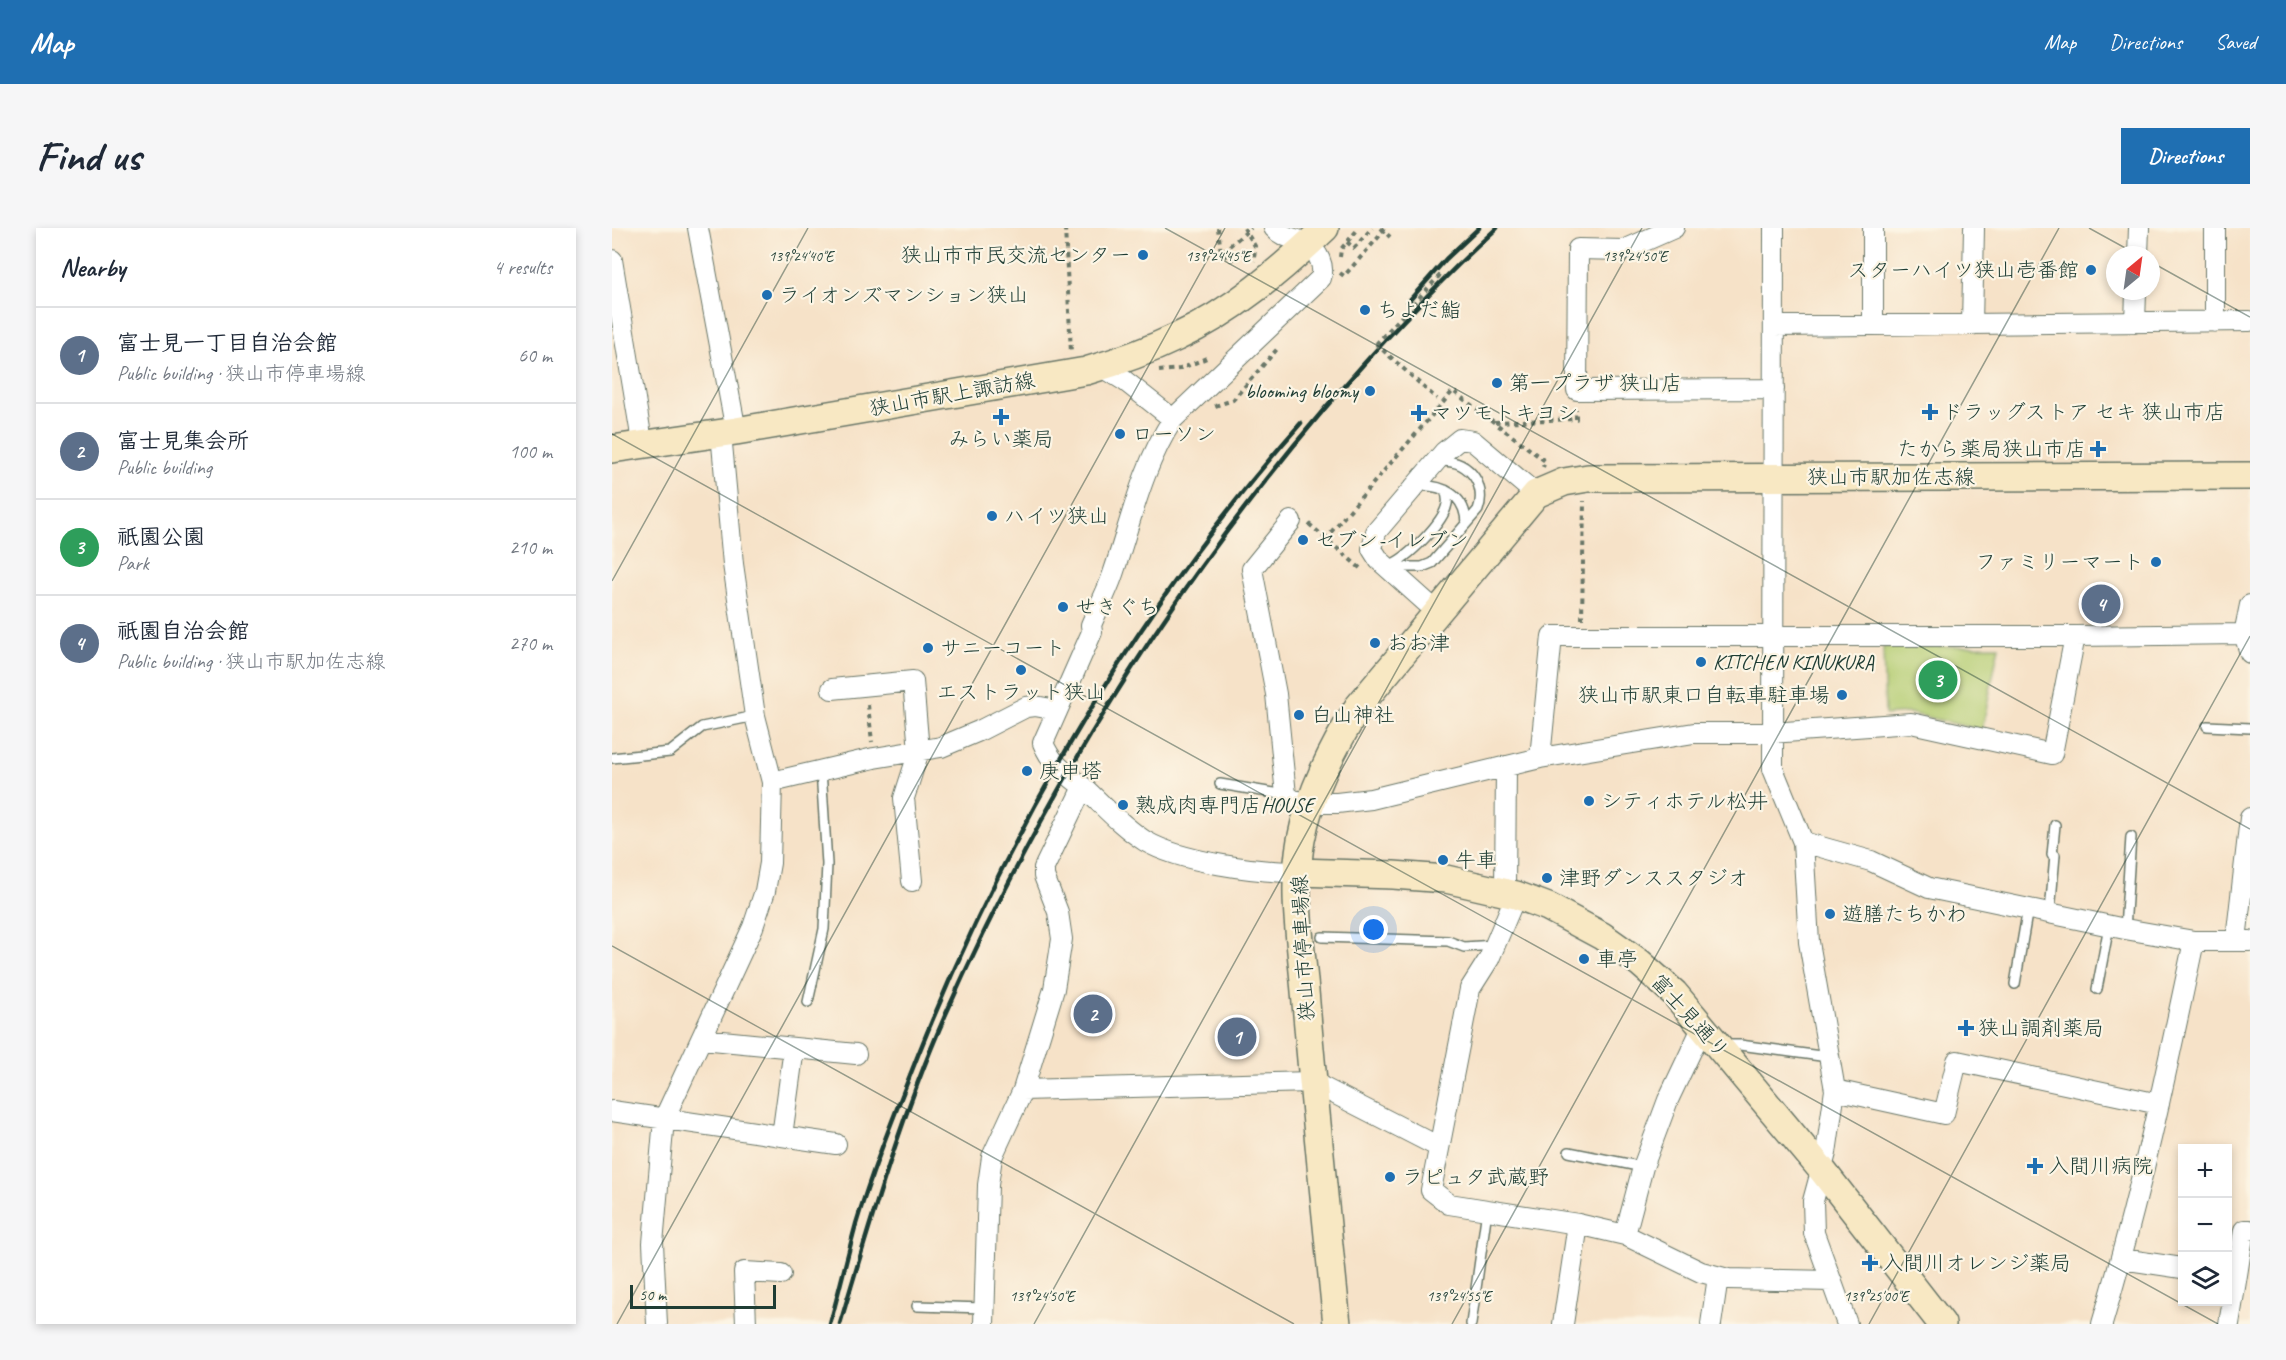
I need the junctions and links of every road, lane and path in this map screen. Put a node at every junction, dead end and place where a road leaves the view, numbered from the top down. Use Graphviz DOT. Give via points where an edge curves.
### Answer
graph roads {
  1 [pos="698,228"];
  2 [pos="1065,228"];
  3 [pos="1218,228"];
  4 [pos="1245,228"];
  5 [pos="1251,228"];
  6 [pos="1372,228"];
  7 [pos="1674,228"];
  8 [pos="1774,228"];
  9 [pos="1873,228"];
  10 [pos="1974,228"];
  11 [pos="2139,228"];
  12 [pos="2215,228"];
  13 [pos="1382,229"];
  14 [pos="1276,231"];
  15 [pos="1321,236"];
  16 [pos="1390,237"];
  17 [pos="2138,246"];
  18 [pos="1241,252"];
  19 [pos="1221,253"];
  20 [pos="612,260"];
  21 [pos="1264,273"];
  22 [pos="1346,274"];
  23 [pos="1441,274"];
  24 [pos="2136,300"];
  25 [pos="2250,321"];
  26 [pos="2215,322"];
  27 [pos="2135,323"];
  28 [pos="1873,325"];
  29 [pos="1972,325"];
  30 [pos="1774,326"];
  31 [pos="1078,353"];
  32 [pos="1218,353"];
  33 [pos="1101,366"];
  34 [pos="1148,372"];
  35 [pos="1774,388"];
  36 [pos="1577,390"];
  37 [pos="1442,403"];
  38 [pos="1173,419"];
  39 [pos="1494,422"];
  40 [pos="728,432"];
  41 [pos="641,444"];
  42 [pos="612,449"];
  43 [pos="1434,463"];
  44 [pos="2250,476"];
  45 [pos="1772,477"];
  46 [pos="1414,487"];
  47 [pos="1445,490"];
  48 [pos="1536,494"];
  49 [pos="1585,497"];
  50 [pos="1291,521"];
  51 [pos="1466,524"];
  52 [pos="1377,571"];
  53 [pos="2250,605"];
  54 [pos="1437,612"];
  55 [pos="1772,635"];
  56 [pos="1581,636"];
  57 [pos="2075,636"];
  58 [pos="2247,643"];
  59 [pos="866,686"];
  60 [pos="832,689"];
  61 [pos="1057,710"];
  62 [pos="755,716"];
  63 [pos="2207,726"];
  64 [pos="2250,728"];
  65 [pos="1771,733"];
  66 [pos="919,751"];
  67 [pos="612,758"];
  68 [pos="874,758"];
  69 [pos="1540,758"];
  70 [pos="1506,766"];
  71 [pos="821,770"];
  72 [pos="772,782"];
  73 [pos="1220,784"];
  74 [pos="1083,787"];
  75 [pos="1298,799"];
  76 [pos="2250,818"];
  77 [pos="2055,825"];
  78 [pos="2131,837"];
  79 [pos="1803,842"];
  80 [pos="1298,872"];
  81 [pos="912,881"];
  82 [pos="1510,893"];
  83 [pos="2028,908"];
  84 [pos="2050,912"];
  85 [pos="2117,927"];
  86 [pos="1322,937"];
  87 [pos="2243,940"];
  88 [pos="2194,941"];
  89 [pos="1495,945"];
  90 [pos="2015,984"];
  91 [pos="2097,989"];
  92 [pos="808,1002"];
  93 [pos="1711,1036"];
  94 [pos="702,1039"];
  95 [pos="794,1048"];
  96 [pos="856,1054"];
  97 [pos="1828,1058"];
  98 [pos="1312,1082"];
  99 [pos="1023,1090"];
  100 [pos="1835,1090"];
  101 [pos="2159,1104"];
  102 [pos="612,1111"];
  103 [pos="664,1119"];
  104 [pos="782,1136"];
  105 [pos="836,1144"];
  106 [pos="1438,1147"];
  107 [pos="1569,1152"];
  108 [pos="1643,1167"];
  109 [pos="1822,1170"];
  110 [pos="1487,1210"];
  111 [pos="1578,1224"];
  112 [pos="2250,1230"];
  113 [pos="1625,1234"];
  114 [pos="2122,1259"];
  115 [pos="2178,1267"];
  116 [pos="781,1274"];
  117 [pos="2232,1275"];
  118 [pos="1718,1277"];
  119 [pos="1832,1281"];
  120 [pos="917,1306"];
  121 [pos="2230,1306"];
  122 [pos="984,1316"];
  123 [pos="657,1324"];
  124 [pos="746,1324"];
  125 [pos="1336,1324"];
  126 [pos="1471,1324"];
  127 [pos="1563,1324"];
  128 [pos="1711,1324"];
  129 [pos="1846,1324"];
  130 [pos="1942,1324"];
  131 [pos="2102,1324"];
  132 [pos="2229,1324"];
  1 -- 40 [label="street"];
  2 -- 31 [label="path" via="1071,355"];
  3 -- 19 [label="path"];
  4 -- 21 [label="path" via="1255,246 1255,260"];
  5 -- 19 [label="path, bridge"];
  6 -- 15 [label="path" via="1354,248"];
  7 -- 36 [label="street" via="1624,250 1578,249"];
  8 -- 30 [label="street"];
  9 -- 28 [label="street"];
  10 -- 29 [label="street"];
  11 -- 17 [label="street"];
  12 -- 26 [label="street"];
  13 -- 16 [label="path"];
  13 -- 22 [label="path"];
  14 -- 15 [label="street"];
  14 -- 21 [label="street" via="1278,253"];
  15 -- 21 [label="street, 狭山市駅上諏訪線"];
  15 -- 38 [label="street" via="1324,271 1319,282"];
  18 -- 19 [label="path, bridge" via="1232,260"];
  20 -- 41 [label="street"];
  21 -- 33 [label="street, 狭山市駅上諏訪線" via="1241,298 1179,336"];
  23 -- 37 [label="path, bridge" via="1376,344"];
  24 -- 27 [label="street"];
  25 -- 26 [label="street"];
  26 -- 27 [label="street"];
  27 -- 29 [label="street"];
  28 -- 29 [label="street"];
  28 -- 30 [label="street"];
  30 -- 35 [label="street"];
  32 -- 34 [label="path" via="1180,369"];
  33 -- 38 [label="street"];
  33 -- 40 [label="street, 狭山市駅上諏訪線"];
  35 -- 36 [label="street"];
  35 -- 45 [label="street"];
  36 -- 39 [label="path" via="1576,419"];
  38 -- 61 [label="street" via="1148,465 1113,574 1091,625 1092,632"];
  40 -- 41 [label="street, 狭山市駅上諏訪線"];
  40 -- 62 [label="street" via="733,564"];
  41 -- 42 [label="street, 狭山市駅上諏訪線"];
  43 -- 46 [label="street"];
  43 -- 48 [label="street" via="1452,444 1473,441"];
  43 -- 51 [label="lane" via="1453,461 1478,483 1482,500"];
  44 -- 45 [label="street, 狭山市駅加佐志線"];
  45 -- 48 [label="street, 狭山市駅加佐志線" via="1588,478 1564,482"];
  45 -- 55 [label="street"];
  46 -- 47 [label="lane"];
  46 -- 52 [label="street" via="1376,532 1372,549"];
  47 -- 51 [label="lane" via="1465,509"];
  47 -- 52 [label="lane" via="1448,502 1442,517 1410,553"];
  48 -- 54 [label="street, 狭山市停車場線"];
  49 -- 56 [label="path"];
  50 -- 52 [label="path" via="1306,521"];
  50 -- 75 [label="street" via="1252,569"];
  51 -- 52 [label="lane" via="1432,563"];
  52 -- 54 [label="street"];
  53 -- 58 [label="street"];
  54 -- 75 [label="street, 狭山市停車場線" via="1358,707"];
  55 -- 56 [label="street"];
  55 -- 57 [label="street"];
  55 -- 65 [label="street"];
  56 -- 69 [label="street" via="1551,636"];
  57 -- 58 [label="street"];
  57 -- 65 [label="street" via="2052,754 1911,723"];
  59 -- 60 [label="street"];
  59 -- 66 [label="street" via="912,681"];
  59 -- 68 [label="path"];
  61 -- 66 [label="street" via="1026,708 942,747"];
  61 -- 74 [label="street" via="1043,743 1050,759"];
  62 -- 67 [label="lane" via="702,727 670,752"];
  62 -- 72 [label="street"];
  63 -- 64 [label="lane"];
  65 -- 69 [label="street" via="1694,733"];
  65 -- 79 [label="street" via="1773,769"];
  66 -- 68 [label="street"];
  66 -- 81 [label="street" via="904,798"];
  68 -- 71 [label="street"];
  69 -- 70 [label="street"];
  70 -- 75 [label="street" via="1371,799 1338,803"];
  70 -- 82 [label="street"];
  71 -- 72 [label="street"];
  71 -- 92 [label="lane" via="827,864 824,929"];
  72 -- 94 [label="street" via="770,863 765,891"];
  73 -- 75 [label="lane"];
  74 -- 80 [label="street" via="1123,825 1147,842 1173,853 1277,872"];
  74 -- 99 [label="street" via="1044,868 1062,939 1054,989"];
  75 -- 80 [label="street, 狭山市停車場線"];
  76 -- 87 [label="street"];
  77 -- 84 [label="lane"];
  78 -- 85 [label="lane"];
  79 -- 83 [label="street" via="1871,861 1929,888"];
  79 -- 97 [label="street" via="1809,942"];
  80 -- 82 [label="street, 富士見通り" via="1446,879"];
  80 -- 98 [label="street, 狭山市停車場線"];
  82 -- 89 [label="street"];
  82 -- 93 [label="street, 富士見通り" via="1602,936 1640,963 1674,993"];
  83 -- 84 [label="street"];
  83 -- 90 [label="lane"];
  84 -- 85 [label="street"];
  85 -- 88 [label="street"];
  85 -- 91 [label="lane"];
  86 -- 89 [label="lane" via="1448,941 1464,947"];
  87 -- 88 [label="street"];
  88 -- 101 [label="street"];
  89 -- 106 [label="street" via="1470,989"];
  93 -- 97 [label="lane" via="1740,1045"];
  93 -- 108 [label="street" via="1668,1100"];
  93 -- 109 [label="street, 富士見通り"];
  94 -- 95 [label="street"];
  94 -- 103 [label="street"];
  95 -- 96 [label="street"];
  95 -- 104 [label="street"];
  97 -- 100 [label="street"];
  98 -- 99 [label="street"];
  98 -- 106 [label="street"];
  98 -- 125 [label="street, 狭山市停車場線"];
  99 -- 122 [label="street" via="992,1157"];
  100 -- 101 [label="street" via="1944,1114 1957,1061"];
  100 -- 109 [label="street"];
  101 -- 114 [label="street"];
  102 -- 103 [label="street"];
  103 -- 104 [label="street"];
  103 -- 123 [label="street" via="653,1243"];
  104 -- 105 [label="street"];
  106 -- 110 [label="street" via="1431,1190 1449,1204"];
  107 -- 108 [label="lane"];
  108 -- 113 [label="street"];
  109 -- 119 [label="street" via="1813,1201 1814,1233"];
  109 -- 130 [label="street, 富士見通り"];
  110 -- 111 [label="street"];
  110 -- 126 [label="lane"];
  111 -- 113 [label="street"];
  111 -- 127 [label="street"];
  112 -- 117 [label="street" via="2244,1230"];
  113 -- 118 [label="street" via="1674,1261"];
  114 -- 115 [label="street"];
  114 -- 131 [label="street"];
  116 -- 124 [label="street" via="744,1272"];
  118 -- 119 [label="street"];
  118 -- 128 [label="street"];
  119 -- 129 [label="street"];
  120 -- 122 [label="lane"];
  121 -- 132 [label="street"];
}
